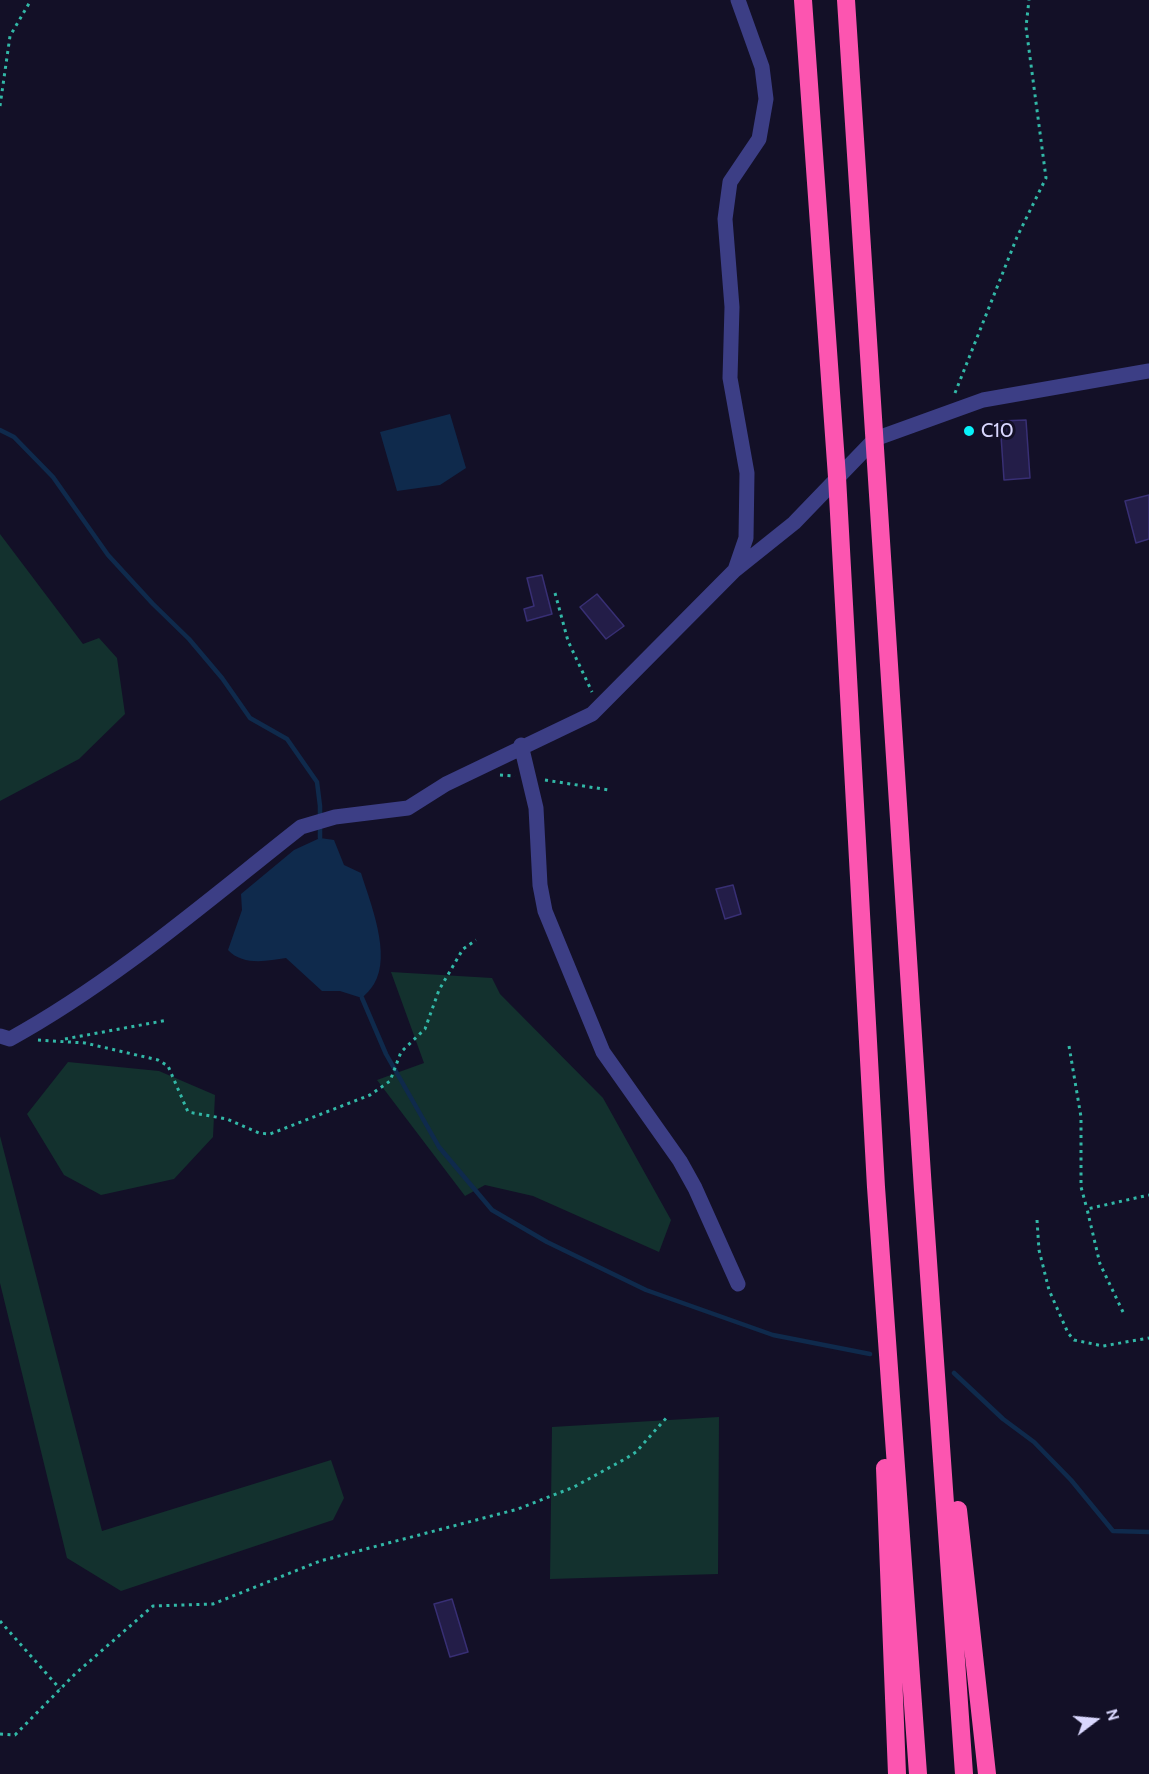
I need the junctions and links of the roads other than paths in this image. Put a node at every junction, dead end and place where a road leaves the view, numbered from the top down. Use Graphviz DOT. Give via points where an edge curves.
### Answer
graph roads {
  1 [pos="738,0"];
  2 [pos="802,0"];
  3 [pos="846,0"];
  4 [pos="1149,371"];
  5 [pos="874,439"];
  6 [pos="837,477"];
  7 [pos="734,571"];
  8 [pos="521,746"];
  9 [pos="5,1038"];
  10 [pos="876,1187"];
  11 [pos="923,1190"];
  12 [pos="738,1284"];
  13 [pos="897,1774"];
  14 [pos="918,1774"];
  15 [pos="964,1774"];
  16 [pos="987,1774"];
  1 -- 7 [label="street" via="762,67 766,99 759,139 730,182 724,219 732,307 730,378 747,473 746,538"];
  2 -- 6 [label="highway"];
  3 -- 5 [label="highway"];
  4 -- 5 [label="street" via="1012,394"];
  5 -- 6 [label="street"];
  5 -- 11 [label="highway"];
  6 -- 7 [label="street" via="794,523"];
  6 -- 10 [label="highway"];
  7 -- 8 [label="street" via="592,714"];
  8 -- 9 [label="street" via="408,808 335,817 301,827 60,1012"];
  8 -- 12 [label="street" via="536,808 544,911 603,1052 680,1161"];
  10 -- 13 [label="highway"];
  10 -- 14 [label="highway"];
  11 -- 15 [label="highway"];
  11 -- 16 [label="highway"];
}
